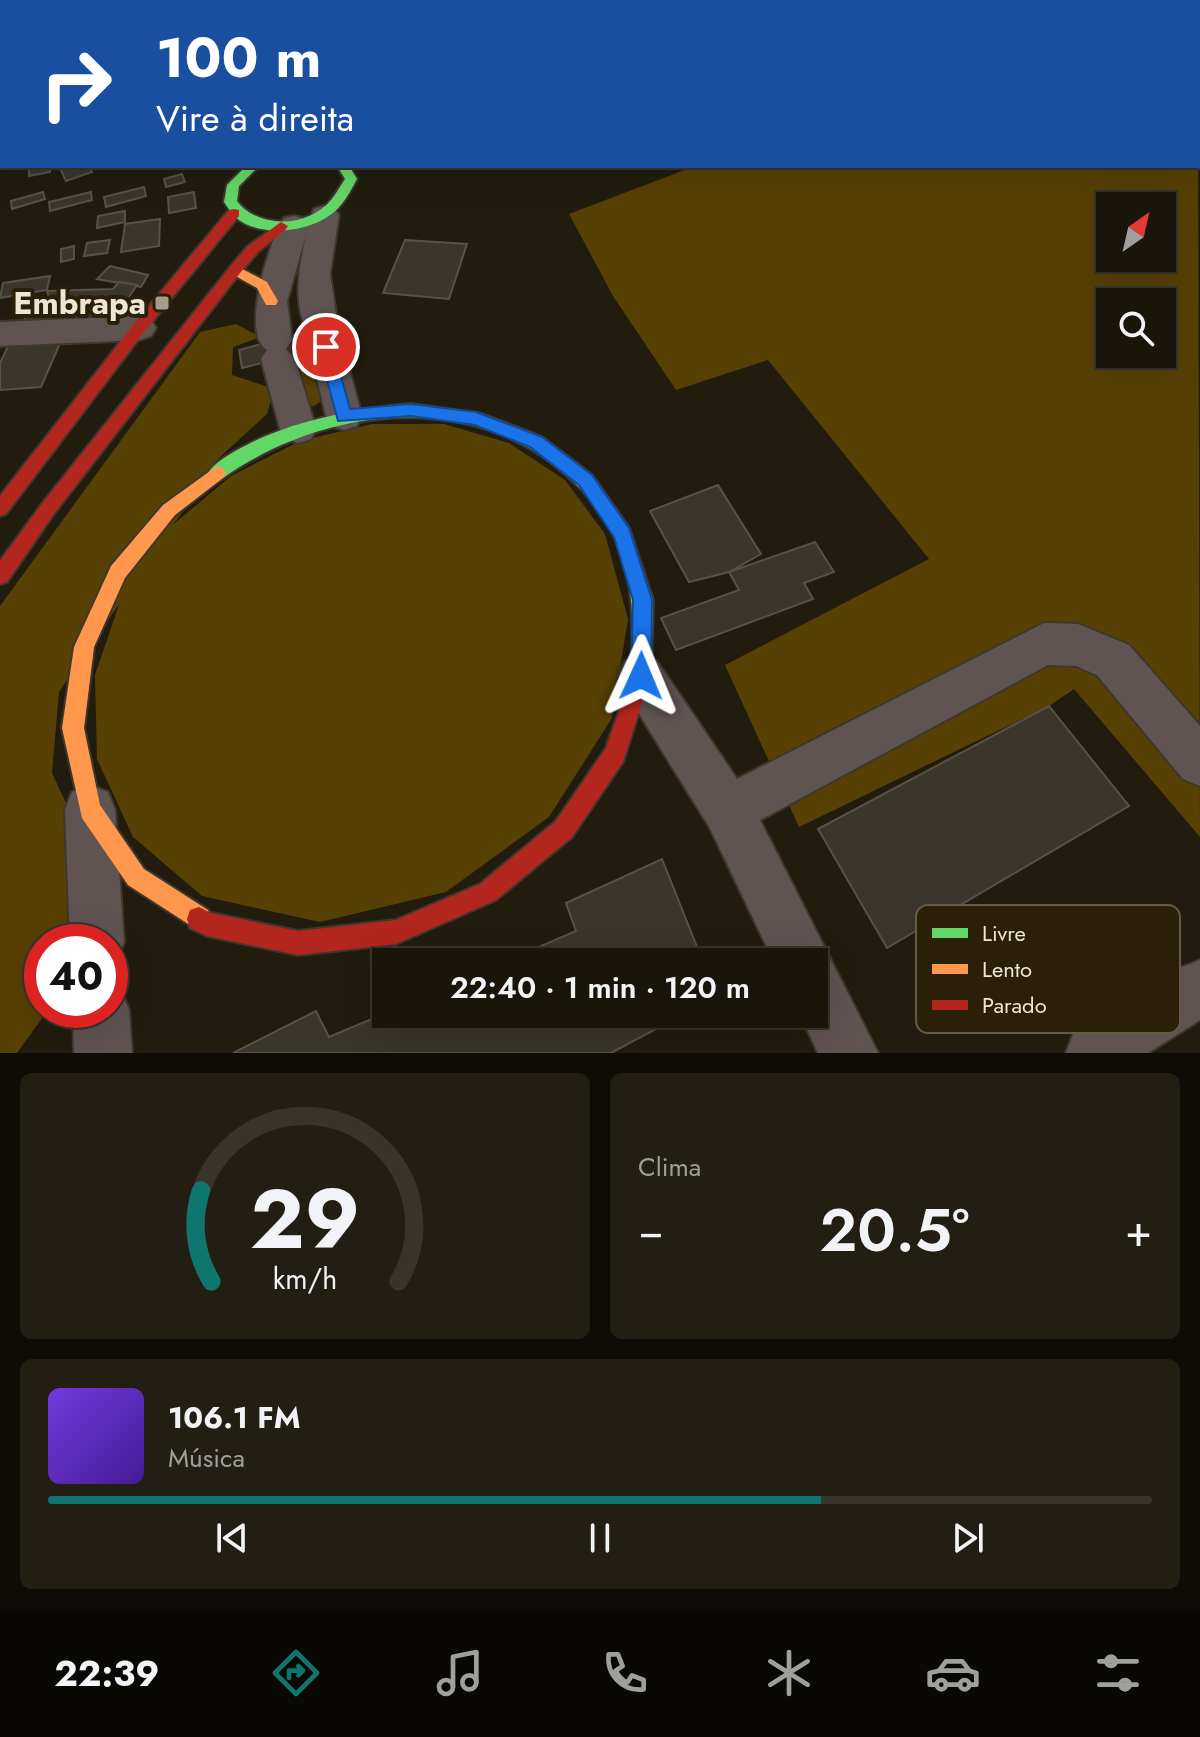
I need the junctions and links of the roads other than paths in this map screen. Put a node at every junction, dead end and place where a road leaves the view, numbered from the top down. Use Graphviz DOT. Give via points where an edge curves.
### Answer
graph roads {
  1 [pos="248,168"];
  2 [pos="346,168"];
  3 [pos="234,213"];
  4 [pos="324,215"];
  5 [pos="288,225"];
  6 [pos="235,270"];
  7 [pos="271,301"];
  8 [pos="139,328"];
  9 [pos="0,334"];
  10 [pos="344,416"];
  11 [pos="298,429"];
  12 [pos="0,509"];
  13 [pos="0,576"];
  14 [pos="641,676"];
  15 [pos="1200,762"];
  16 [pos="90,810"];
  17 [pos="728,810"];
  18 [pos="96,924"];
  19 [pos="796,948"];
  20 [pos="1200,988"];
  21 [pos="1180,1000"];
  22 [pos="828,1011"];
  23 [pos="102,1028"];
  24 [pos="1127,1033"];
  25 [pos="103,1053"];
  26 [pos="849,1053"];
  27 [pos="1095,1053"];
  1 -- 3 [label="street" via="228,191"];
  2 -- 4 [label="street" via="349,192"];
  3 -- 5 [label="street" via="254,223"];
  3 -- 8 [label="street"];
  4 -- 5 [label="street"];
  4 -- 10 [label="street" via="314,291"];
  5 -- 6 [label="street" via="253,249"];
  5 -- 7 [label="street"];
  6 -- 7 [label="street" via="262,285"];
  6 -- 13 [label="street"];
  7 -- 11 [label="street" via="277,350"];
  8 -- 9 [label="street"];
  8 -- 12 [label="street"];
  10 -- 11 [label="street"];
  10 -- 14 [label="street" via="411,410 476,418 536,442 586,480 623,534 643,600"];
  11 -- 16 [label="street" via="231,462 169,510 118,572 84,647 73,728"];
  14 -- 16 [label="street" via="615,754 564,829 488,892 396,932 298,943 207,924 136,877"];
  14 -- 17 [label="street"];
  15 -- 17 [label="street" via="1113,660 1078,645 1044,644"];
  16 -- 18 [label="street"];
  17 -- 19 [label="street"];
  20 -- 21 [label="street"];
  22 -- 26 [label="street"];
  23 -- 25 [label="street"];
  24 -- 27 [label="street"];
}
